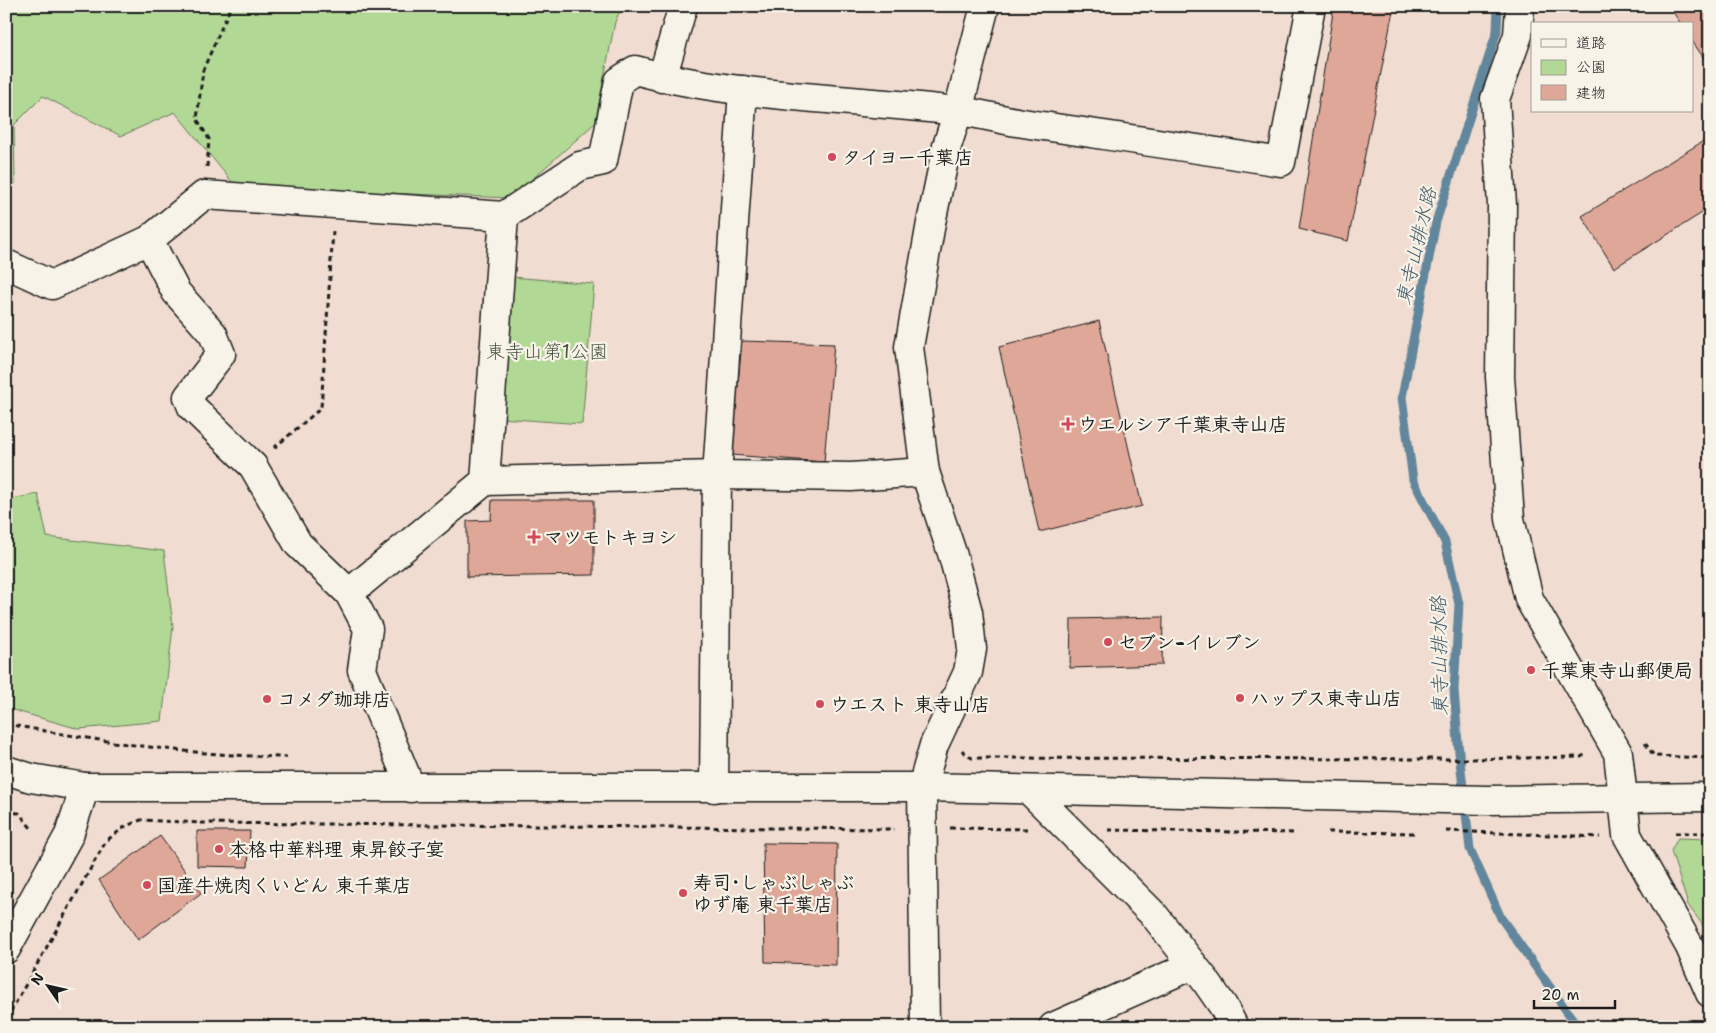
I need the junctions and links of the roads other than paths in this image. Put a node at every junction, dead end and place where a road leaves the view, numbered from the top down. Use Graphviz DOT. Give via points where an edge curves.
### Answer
graph roads {
  1 [pos="683,6"];
  2 [pos="985,6"];
  3 [pos="1311,6"];
  4 [pos="1520,6"];
  5 [pos="662,78"];
  6 [pos="743,90"];
  7 [pos="958,111"];
  8 [pos="504,216"];
  9 [pos="149,240"];
  10 [pos="6,264"];
  11 [pos="925,472"];
  12 [pos="717,475"];
  13 [pos="485,481"];
  14 [pos="349,593"];
  15 [pos="6,770"];
  16 [pos="85,787"];
  17 [pos="922,787"];
  18 [pos="411,788"];
  19 [pos="714,788"];
  20 [pos="1029,790"];
  21 [pos="1624,797"];
  22 [pos="1710,797"];
  23 [pos="6,949"];
  24 [pos="1193,965"];
  25 [pos="1710,993"];
  26 [pos="1062,1025"];
  27 [pos="925,1027"];
  28 [pos="1234,1027"];
  1 -- 5 [label="street"];
  2 -- 7 [label="street"];
  3 -- 7 [label="street" via="1281,162"];
  4 -- 21 [label="street" via="1518,35 1495,99 1502,205 1500,377 1510,519 1529,599 1618,752"];
  5 -- 6 [label="street"];
  5 -- 8 [label="street" via="634,70 619,81 603,161 580,166"];
  6 -- 7 [label="street"];
  6 -- 12 [label="street"];
  7 -- 11 [label="street" via="931,223 909,347"];
  8 -- 9 [label="street" via="204,195"];
  8 -- 13 [label="street"];
  9 -- 10 [label="street" via="52,285"];
  9 -- 14 [label="street" via="176,292 213,334 221,354 188,397 192,407 253,466 298,544"];
  11 -- 12 [label="street" via="851,477"];
  11 -- 17 [label="street" via="968,612 972,649 968,672 934,745"];
  12 -- 13 [label="street"];
  12 -- 19 [label="street"];
  13 -- 14 [label="street"];
  14 -- 18 [label="street" via="368,629 362,670"];
  15 -- 16 [label="street" via="31,778"];
  16 -- 18 [label="street"];
  16 -- 23 [label="street" via="69,835"];
  17 -- 19 [label="street"];
  17 -- 20 [label="street"];
  17 -- 27 [label="street"];
  18 -- 19 [label="street"];
  20 -- 21 [label="street" via="1488,800"];
  20 -- 24 [label="street" via="1154,914"];
  21 -- 22 [label="street"];
  21 -- 25 [label="street" via="1627,836 1690,947"];
  24 -- 26 [label="street"];
  24 -- 28 [label="street"];
}
